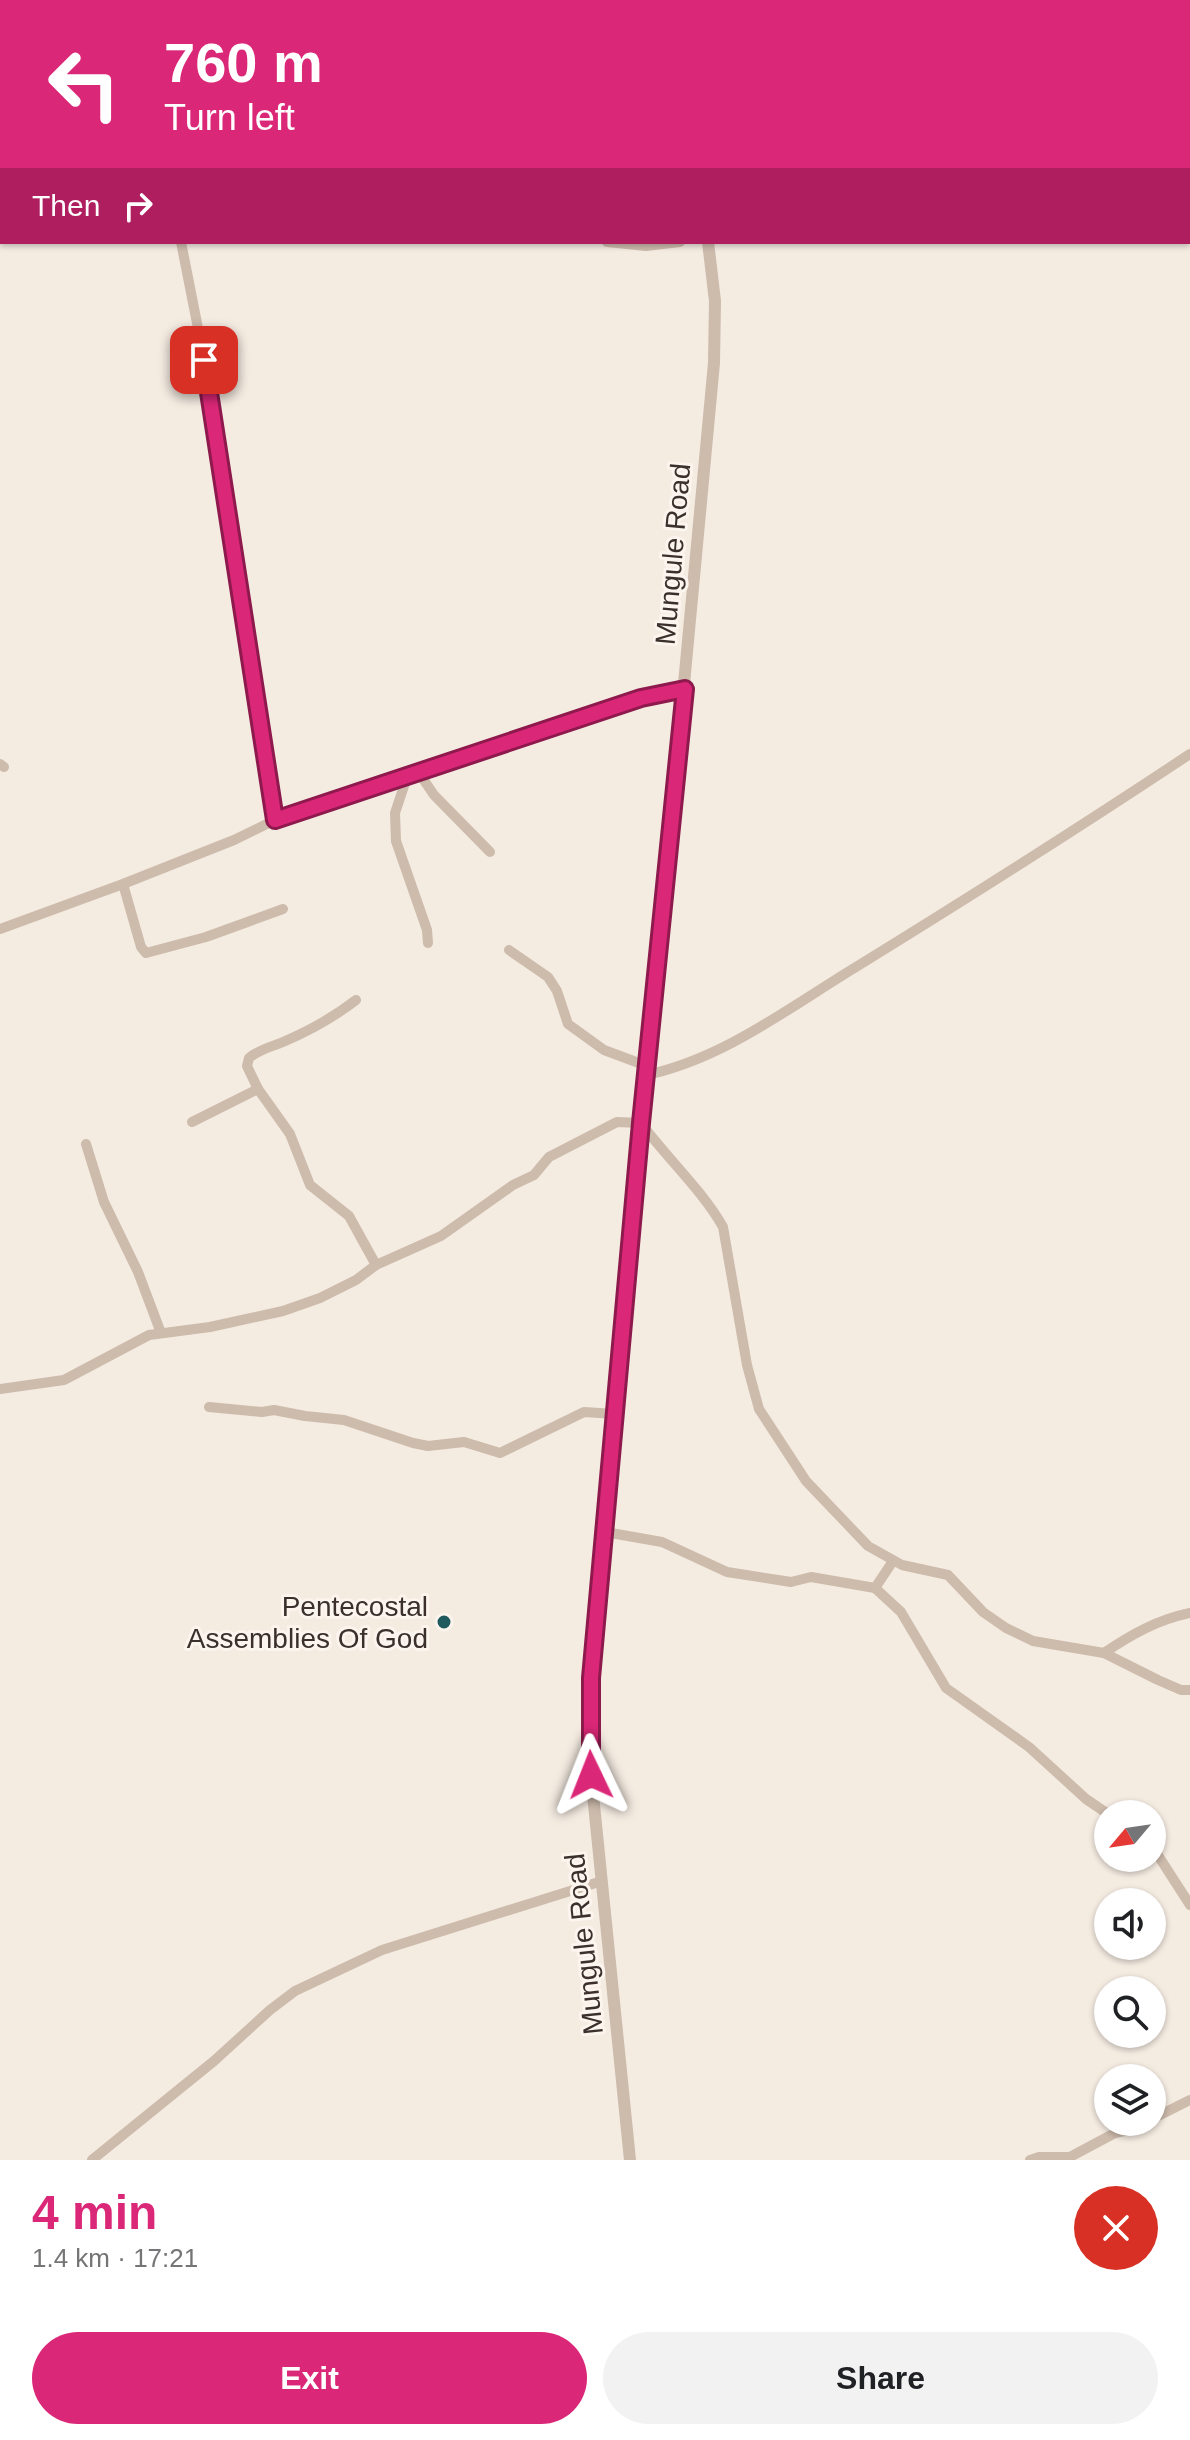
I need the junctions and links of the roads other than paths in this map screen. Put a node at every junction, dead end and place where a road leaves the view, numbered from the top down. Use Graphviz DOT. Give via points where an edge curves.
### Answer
graph roads {
  1 [pos="181,244"];
  2 [pos="626,244"];
  3 [pos="663,244"];
  4 [pos="708,244"];
  5 [pos="685,689"];
  6 [pos="1190,754"];
  7 [pos="419,773"];
  8 [pos="407,777"];
  9 [pos="275,820"];
  10 [pos="490,852"];
  11 [pos="123,884"];
  12 [pos="283,909"];
  13 [pos="0,929"];
  14 [pos="428,943"];
  15 [pos="509,950"];
  16 [pos="356,1000"];
  17 [pos="646,1071"];
  18 [pos="258,1089"];
  19 [pos="192,1122"];
  20 [pos="641,1123"];
  21 [pos="86,1144"];
  22 [pos="376,1265"];
  23 [pos="161,1333"];
  24 [pos="0,1389"];
  25 [pos="209,1407"];
  26 [pos="615,1414"];
  27 [pos="605,1532"];
  28 [pos="893,1561"];
  29 [pos="875,1588"];
  30 [pos="1190,1613"];
  31 [pos="1104,1653"];
  32 [pos="1190,1690"];
  33 [pos="1094,1806"];
  34 [pos="1166,1868"];
  35 [pos="602,1881"];
  36 [pos="1190,1905"];
  37 [pos="1190,2100"];
  38 [pos="1166,2112"];
  39 [pos="1109,2136"];
  40 [pos="92,2160"];
  41 [pos="630,2160"];
  42 [pos="1030,2160"];
  1 -- 9 [label="street" via="210,389"];
  2 -- 3 [label="street"];
  4 -- 5 [label="street, Mungule Road" via="714,363"];
  5 -- 7 [label="street" via="641,698"];
  5 -- 17 [label="street, Mungule Road"];
  6 -- 17 [label="street" via="723,1048 673,1069"];
  7 -- 8 [label="street"];
  7 -- 10 [label="street"];
  8 -- 9 [label="street"];
  8 -- 14 [label="street" via="395,813 396,841"];
  9 -- 11 [label="street"];
  11 -- 12 [label="street" via="146,953"];
  11 -- 13 [label="street"];
  15 -- 17 [label="street" via="548,977 568,1024"];
  16 -- 18 [label="street" via="336,1016 249,1058 247,1066"];
  17 -- 20 [label="street, Mungule Road"];
  18 -- 19 [label="street"];
  18 -- 22 [label="street" via="290,1134 310,1185 349,1216"];
  20 -- 22 [label="street" via="617,1122 549,1157 534,1175 441,1236"];
  20 -- 26 [label="street, Mungule Road"];
  20 -- 28 [label="street" via="723,1227 759,1409 806,1481 868,1546"];
  21 -- 23 [label="street" via="104,1202"];
  22 -- 23 [label="street" via="320,1298 283,1311"];
  23 -- 24 [label="street" via="64,1380"];
  25 -- 26 [label="street" via="344,1420 413,1443 464,1442 500,1453 584,1412"];
  26 -- 27 [label="street, Mungule Road"];
  27 -- 29 [label="street" via="662,1542 727,1572 791,1582 811,1577"];
  27 -- 35 [label="street, Mungule Road" via="589,1726"];
  28 -- 29 [label="street"];
  28 -- 31 [label="street" via="948,1575 983,1612 1033,1641"];
  29 -- 33 [label="street" via="901,1612 946,1688 1029,1747"];
  30 -- 31 [label="street" via="1135,1632"];
  31 -- 32 [label="street"];
  34 -- 36 [label="street"];
  35 -- 40 [label="street" via="382,1950 295,1991"];
  35 -- 41 [label="street, Mungule Road"];
  37 -- 38 [label="street"];
  39 -- 42 [label="street" via="1070,2157"];
}
